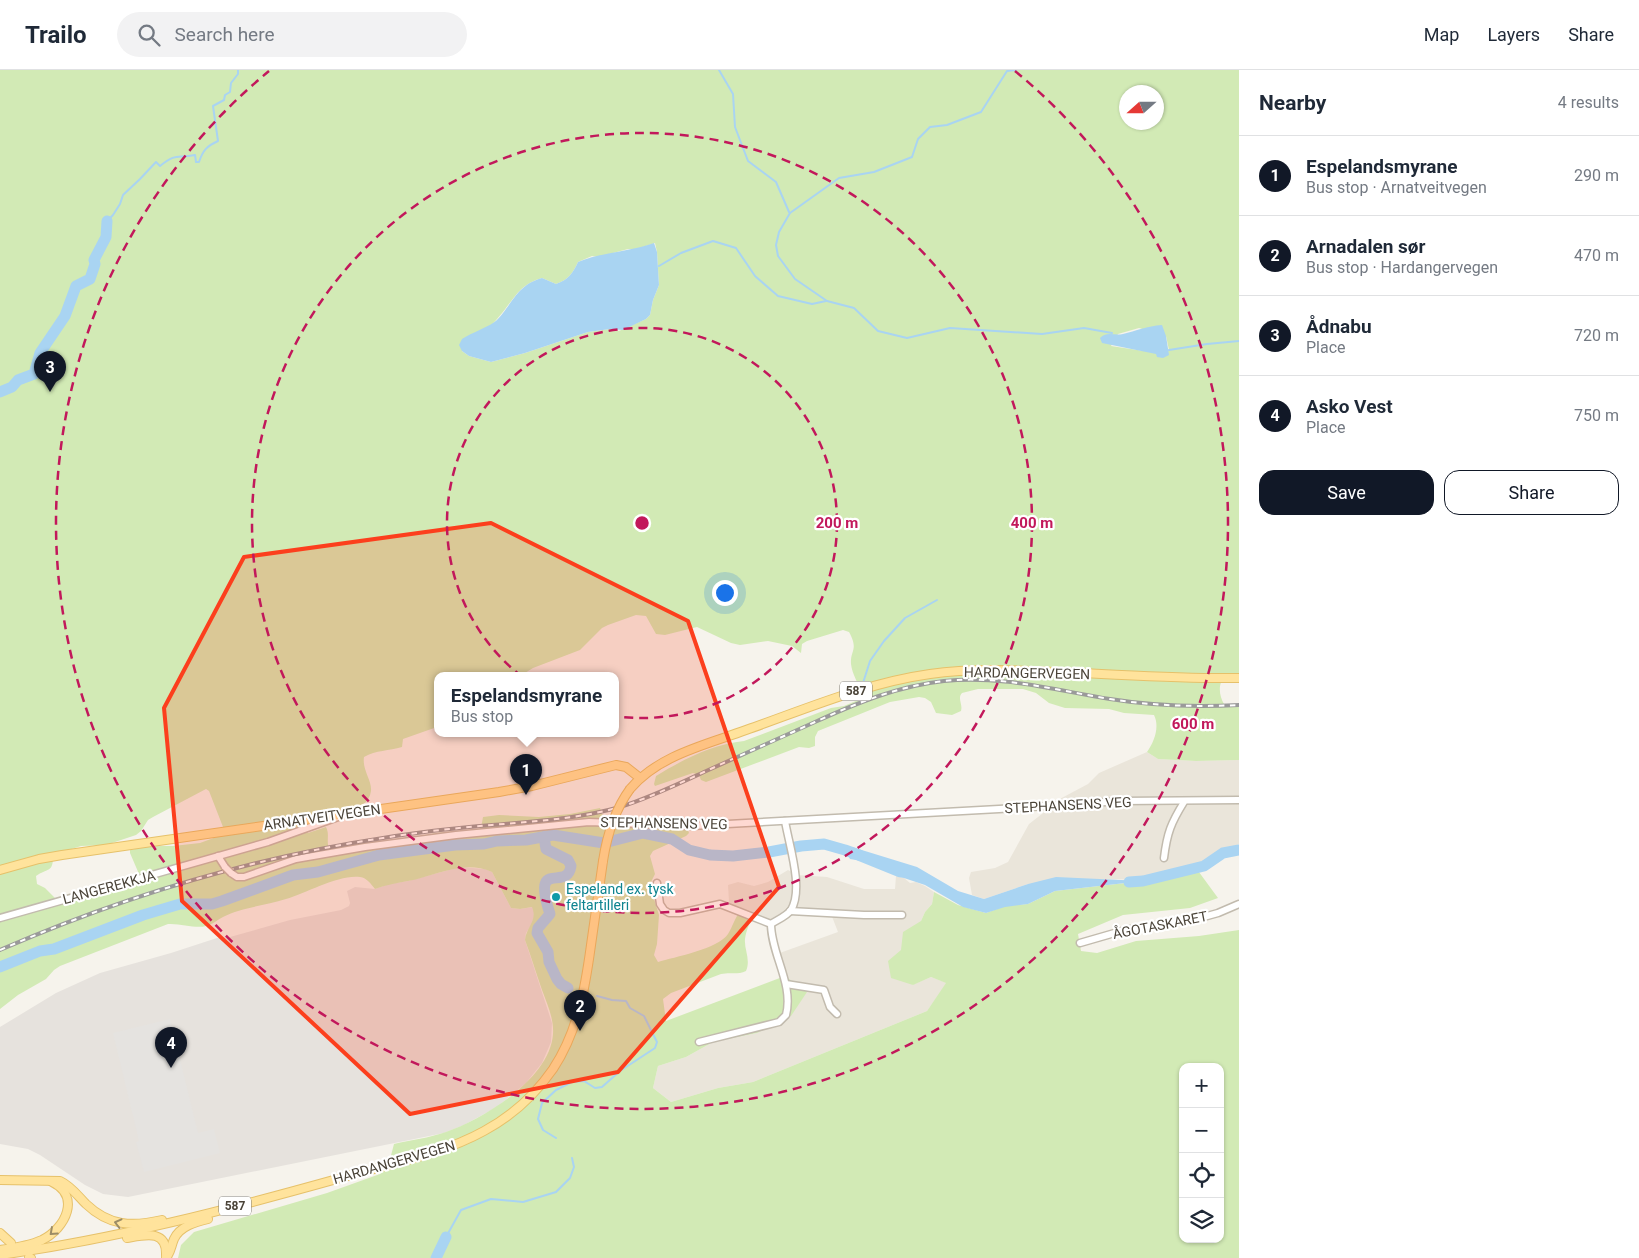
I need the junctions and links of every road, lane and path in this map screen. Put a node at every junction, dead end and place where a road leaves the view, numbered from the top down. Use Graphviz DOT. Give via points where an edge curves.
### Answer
graph roads {
  1 [pos="1239,678"];
  2 [pos="640,778"];
  3 [pos="1239,800"];
  4 [pos="1184,802"];
  5 [pos="348,814"];
  6 [pos="785,821"];
  7 [pos="218,856"];
  8 [pos="1164,858"];
  9 [pos="0,870"];
  10 [pos="657,883"];
  11 [pos="1239,904"];
  12 [pos="790,911"];
  13 [pos="902,915"];
  14 [pos="0,918"];
  15 [pos="771,924"];
  16 [pos="1080,943"];
  17 [pos="786,984"];
  18 [pos="837,1014"];
  19 [pos="698,1042"];
  20 [pos="0,1180"];
  21 [pos="48,1180"];
  22 [pos="288,1192"];
  23 [pos="252,1202"];
  24 [pos="0,1233"];
  25 [pos="11,1243"];
  26 [pos="64,1246"];
  27 [pos="0,1250"];
  28 [pos="0,1255"];
  29 [pos="166,1258"];
  1 -- 2 [label="main road, HARDANGERVEGEN / 587" via="1006,670 959,671 896,679 693,749 662,762"];
  2 -- 5 [label="main road, ARNATVEITVEGEN" via="626,766 616,765 517,789"];
  2 -- 22 [label="main road, HARDANGERVEGEN / 587, bridge" via="621,801 614,817 603,861 578,1015 563,1052 534,1093 502,1120 461,1142"];
  3 -- 4 [label="street, STEPHANSENS VEG"];
  4 -- 6 [label="street, STEPHANSENS VEG" via="1121,801"];
  4 -- 8 [label="street" via="1172,821"];
  5 -- 7 [label="street, LANGEREKKJA"];
  5 -- 9 [label="main road, ARNATVEITVEGEN" via="62,854"];
  6 -- 7 [label="street, STEPHANSENS VEG, bridge" via="691,826 589,822 456,835 296,859 244,877 231,873"];
  6 -- 12 [label="street" via="796,892"];
  7 -- 14 [label="street, LANGEREKKJA"];
  10 -- 15 [label="street" via="660,904 669,913 680,914 720,904"];
  11 -- 16 [label="street, ÅGOTASKARET" via="1200,918 1125,930"];
  12 -- 13 [label="street"];
  12 -- 15 [label="street"];
  15 -- 17 [label="street" via="772,940"];
  17 -- 18 [label="street" via="824,990 830,1008"];
  17 -- 19 [label="street" via="787,1012 780,1022"];
  20 -- 21 [label="main road, 587"];
  23 -- 21 [label="main road, 587, one-way" via="223,1204 155,1222 126,1225 100,1215 67,1184"];
  21 -- 27 [label="main road, one-way" via="60,1186 67,1196 67,1210 59,1227 36,1242"];
  22 -- 23 [label="main road, HARDANGERVEGEN / 587"];
  22 -- 29 [label="main road, 587" via="255,1206 189,1225 177,1234"];
  23 -- 26 [label="main road, HARDANGERVEGEN / 587"];
  24 -- 25 [label="main road"];
  26 -- 28 [label="main road, HARDANGERVEGEN / 587"];
  26 -- 29 [label="main road, 587" via="82,1247 153,1235 166,1245"];
}
